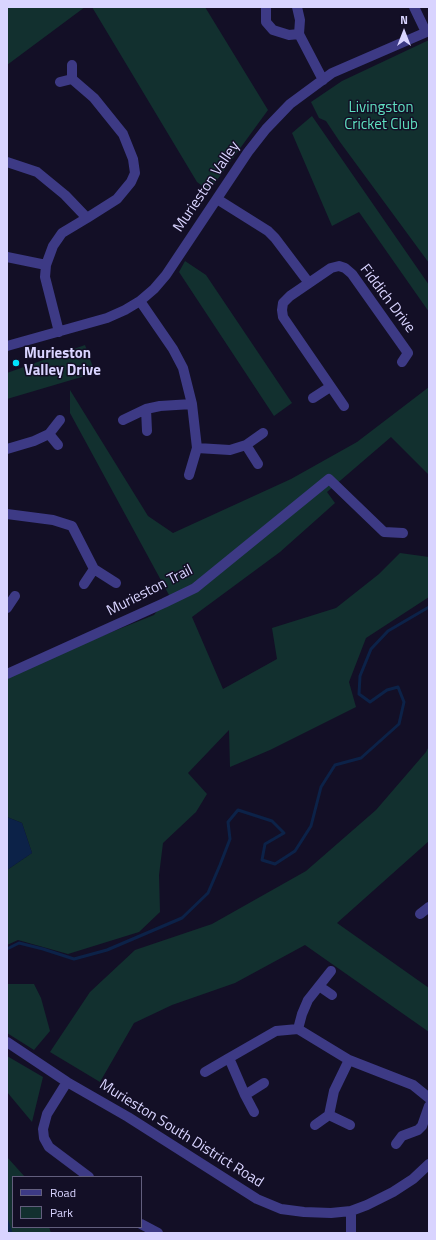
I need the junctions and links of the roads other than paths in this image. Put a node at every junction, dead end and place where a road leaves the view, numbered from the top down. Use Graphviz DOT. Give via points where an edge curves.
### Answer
graph roads {
  1 [pos="266,7"];
  2 [pos="297,7"];
  3 [pos="415,7"];
  4 [pos="427,32"];
  5 [pos="298,34"];
  6 [pos="72,65"];
  7 [pos="72,79"];
  8 [pos="323,80"];
  9 [pos="60,82"];
  10 [pos="7,162"];
  11 [pos="217,199"];
  12 [pos="87,218"];
  13 [pos="7,257"];
  14 [pos="46,265"];
  15 [pos="309,284"];
  16 [pos="140,301"];
  17 [pos="59,332"];
  18 [pos="7,346"];
  19 [pos="402,362"];
  20 [pos="330,387"];
  21 [pos="313,398"];
  22 [pos="192,404"];
  23 [pos="344,406"];
  24 [pos="146,409"];
  25 [pos="60,420"];
  26 [pos="123,420"];
  27 [pos="147,431"];
  28 [pos="263,433"];
  29 [pos="49,434"];
  30 [pos="58,445"];
  31 [pos="246,445"];
  32 [pos="197,448"];
  33 [pos="7,450"];
  34 [pos="258,464"];
  35 [pos="189,475"];
  36 [pos="7,514"];
  37 [pos="403,532"];
  38 [pos="94,570"];
  39 [pos="116,582"];
  40 [pos="84,584"];
  41 [pos="16,596"];
  42 [pos="7,608"];
  43 [pos="7,674"];
  44 [pos="429,907"];
  45 [pos="420,914"];
  46 [pos="331,971"];
  47 [pos="319,986"];
  48 [pos="332,995"];
  49 [pos="298,1029"];
  50 [pos="7,1042"];
  51 [pos="229,1058"];
  52 [pos="349,1060"];
  53 [pos="205,1072"];
  54 [pos="67,1082"];
  55 [pos="264,1083"];
  56 [pos="245,1095"];
  57 [pos="429,1098"];
  58 [pos="429,1106"];
  59 [pos="254,1112"];
  60 [pos="329,1115"];
  61 [pos="315,1125"];
  62 [pos="350,1125"];
  63 [pos="396,1144"];
  64 [pos="429,1164"];
  65 [pos="88,1176"];
  66 [pos="351,1211"];
  67 [pos="142,1225"];
  68 [pos="157,1233"];
  69 [pos="351,1233"];
  1 -- 5 [label="street" via="266,22 273,30 289,35"];
  2 -- 5 [label="street" via="300,20"];
  3 -- 4 [label="street"];
  4 -- 8 [label="street, Murieston Valley" via="332,73"];
  5 -- 8 [label="street"];
  6 -- 7 [label="street"];
  7 -- 9 [label="street"];
  7 -- 12 [label="street" via="94,98 123,134 133,159 135,173 132,182 117,199"];
  8 -- 11 [label="street, Murieston Valley" via="290,104 266,129"];
  10 -- 12 [label="street" via="37,172 66,195"];
  11 -- 15 [label="street" via="271,234"];
  11 -- 16 [label="street, Murieston Valley" via="166,275"];
  12 -- 14 [label="street" via="62,233 53,246"];
  13 -- 14 [label="street"];
  14 -- 17 [label="street" via="45,277"];
  15 -- 19 [label="street, Fiddich Drive" via="331,268 345,268 352,274 408,353"];
  15 -- 20 [label="street, Fiddich Drive" via="290,296 283,304 283,317"];
  16 -- 17 [label="street, Murieston Valley" via="108,318"];
  16 -- 22 [label="street" via="173,349 182,368"];
  17 -- 18 [label="street, Murieston Valley"];
  20 -- 21 [label="street"];
  20 -- 23 [label="street, Fiddich Drive"];
  22 -- 24 [label="street"];
  22 -- 32 [label="street"];
  24 -- 26 [label="street"];
  24 -- 27 [label="street"];
  25 -- 29 [label="street"];
  28 -- 31 [label="street"];
  29 -- 30 [label="street"];
  29 -- 33 [label="street"];
  31 -- 32 [label="street" via="230,450"];
  31 -- 34 [label="street"];
  32 -- 35 [label="street"];
  36 -- 38 [label="street" via="53,520 72,526"];
  37 -- 43 [label="street, Murieston Trail" via="384,532 329,479 195,588"];
  38 -- 39 [label="street"];
  38 -- 40 [label="street"];
  41 -- 42 [label="street"];
  44 -- 45 [label="street"];
  46 -- 47 [label="street"];
  47 -- 48 [label="street"];
  47 -- 49 [label="street" via="308,1000"];
  49 -- 51 [label="street" via="276,1031"];
  49 -- 52 [label="street"];
  50 -- 54 [label="street, Murieston South District Road"];
  51 -- 53 [label="street"];
  51 -- 56 [label="street"];
  52 -- 57 [label="street" via="412,1084"];
  52 -- 60 [label="street" via="334,1091"];
  54 -- 65 [label="street" via="48,1114 44,1138 49,1147"];
  54 -- 66 [label="street, Murieston South District Road" via="257,1199 280,1209 331,1213"];
  55 -- 56 [label="street"];
  56 -- 59 [label="street"];
  58 -- 63 [label="street" via="422,1126 402,1136"];
  60 -- 61 [label="street"];
  60 -- 62 [label="street"];
  64 -- 66 [label="street, Murieston South District Road" via="413,1180 394,1192"];
  66 -- 69 [label="street"];
  67 -- 68 [label="street"];
}
